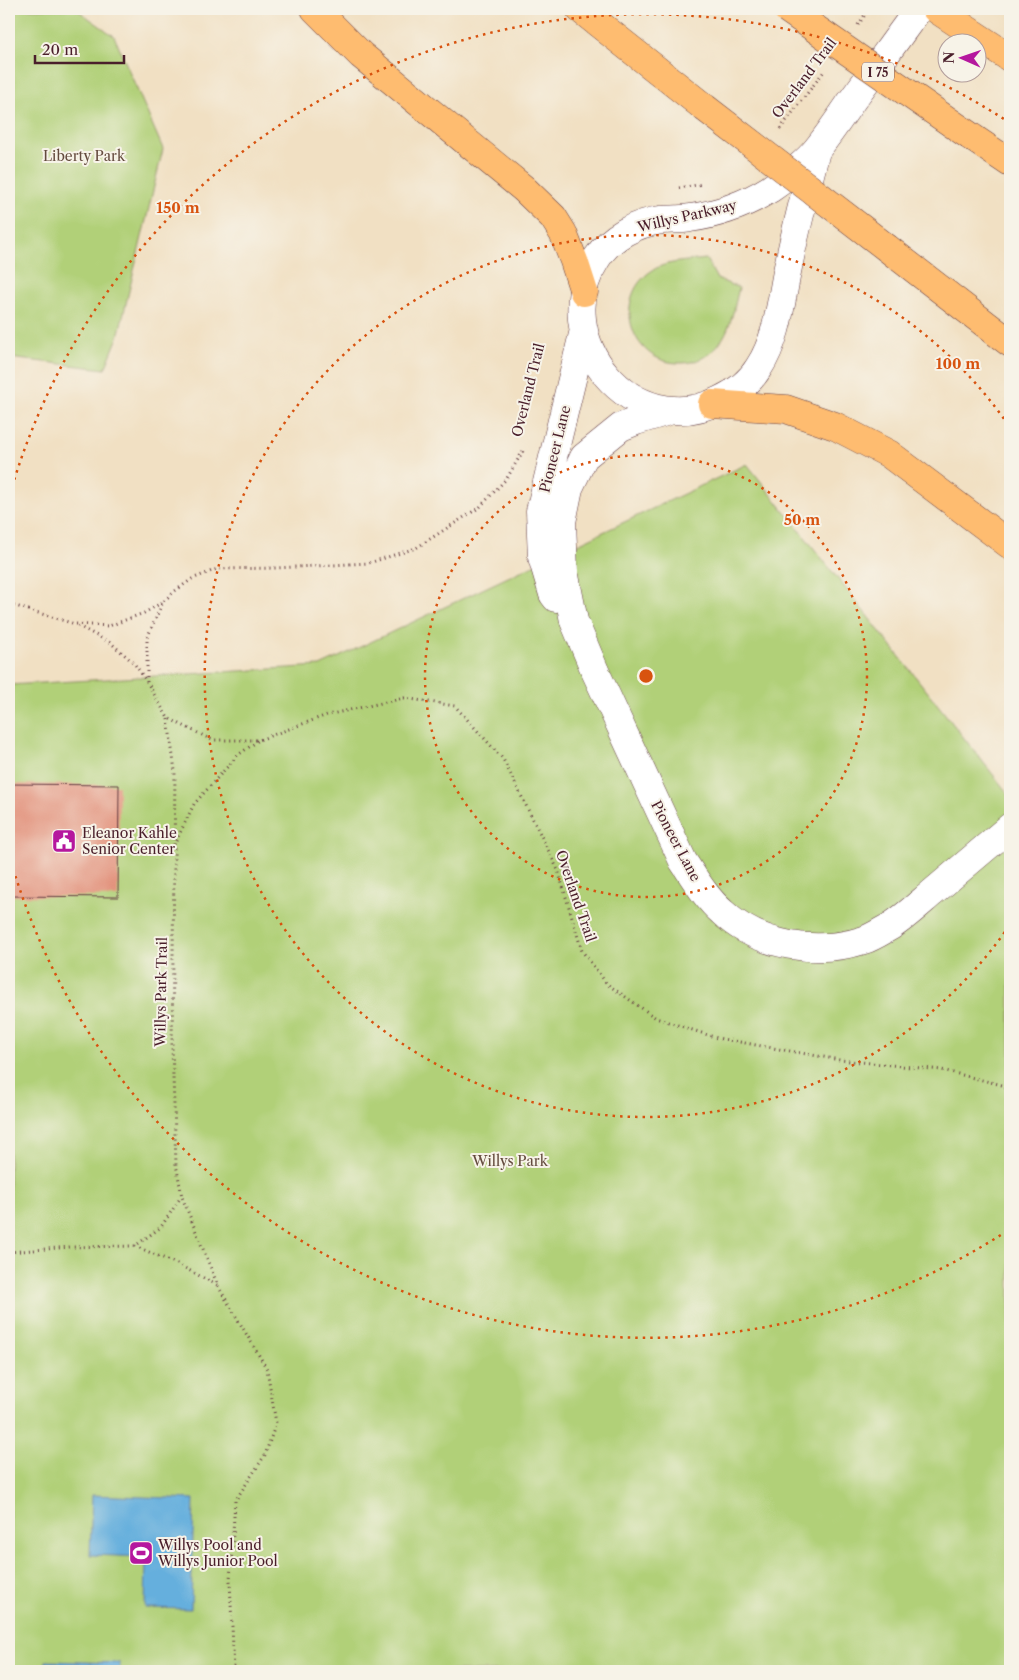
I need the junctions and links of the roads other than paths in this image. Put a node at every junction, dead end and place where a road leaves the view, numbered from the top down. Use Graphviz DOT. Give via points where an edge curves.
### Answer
graph roads {
  1 [pos="315,9"];
  2 [pos="580,9"];
  3 [pos="787,9"];
  4 [pos="922,10"];
  5 [pos="1010,58"];
  6 [pos="816,151"];
  7 [pos="1010,163"];
  8 [pos="584,292"];
  9 [pos="584,330"];
  10 [pos="1010,343"];
  11 [pos="712,404"];
  12 [pos="674,410"];
  13 [pos="1010,546"];
  14 [pos="574,621"];
  15 [pos="1010,827"];
  1 -- 8 [label="highway" via="361,55 524,189 553,217 574,261"];
  2 -- 10 [label="highway, bridge"];
  3 -- 7 [label="highway, I 75, bridge"];
  4 -- 5 [label="highway"];
  4 -- 6 [label="street, Willys Parkway"];
  6 -- 8 [label="street, Willys Parkway" via="794,171 744,202 717,212 642,224 625,232 598,257"];
  6 -- 11 [label="street, Willys Parkway" via="767,354 746,383"];
  8 -- 9 [label="street, Willys Parkway"];
  9 -- 12 [label="street" via="589,349 610,381 640,402"];
  9 -- 14 [label="street, Pioneer Lane" via="540,511 542,557 553,594"];
  11 -- 12 [label="street, Willys Parkway"];
  11 -- 13 [label="highway" via="786,409 835,426 889,454"];
  12 -- 14 [label="street, Pioneer Lane" via="636,421 610,435 584,457 569,488 562,522 564,571"];
  14 -- 15 [label="street, Pioneer Lane" via="683,861 722,912 744,929 798,947 842,946 866,939 893,925"];
}
